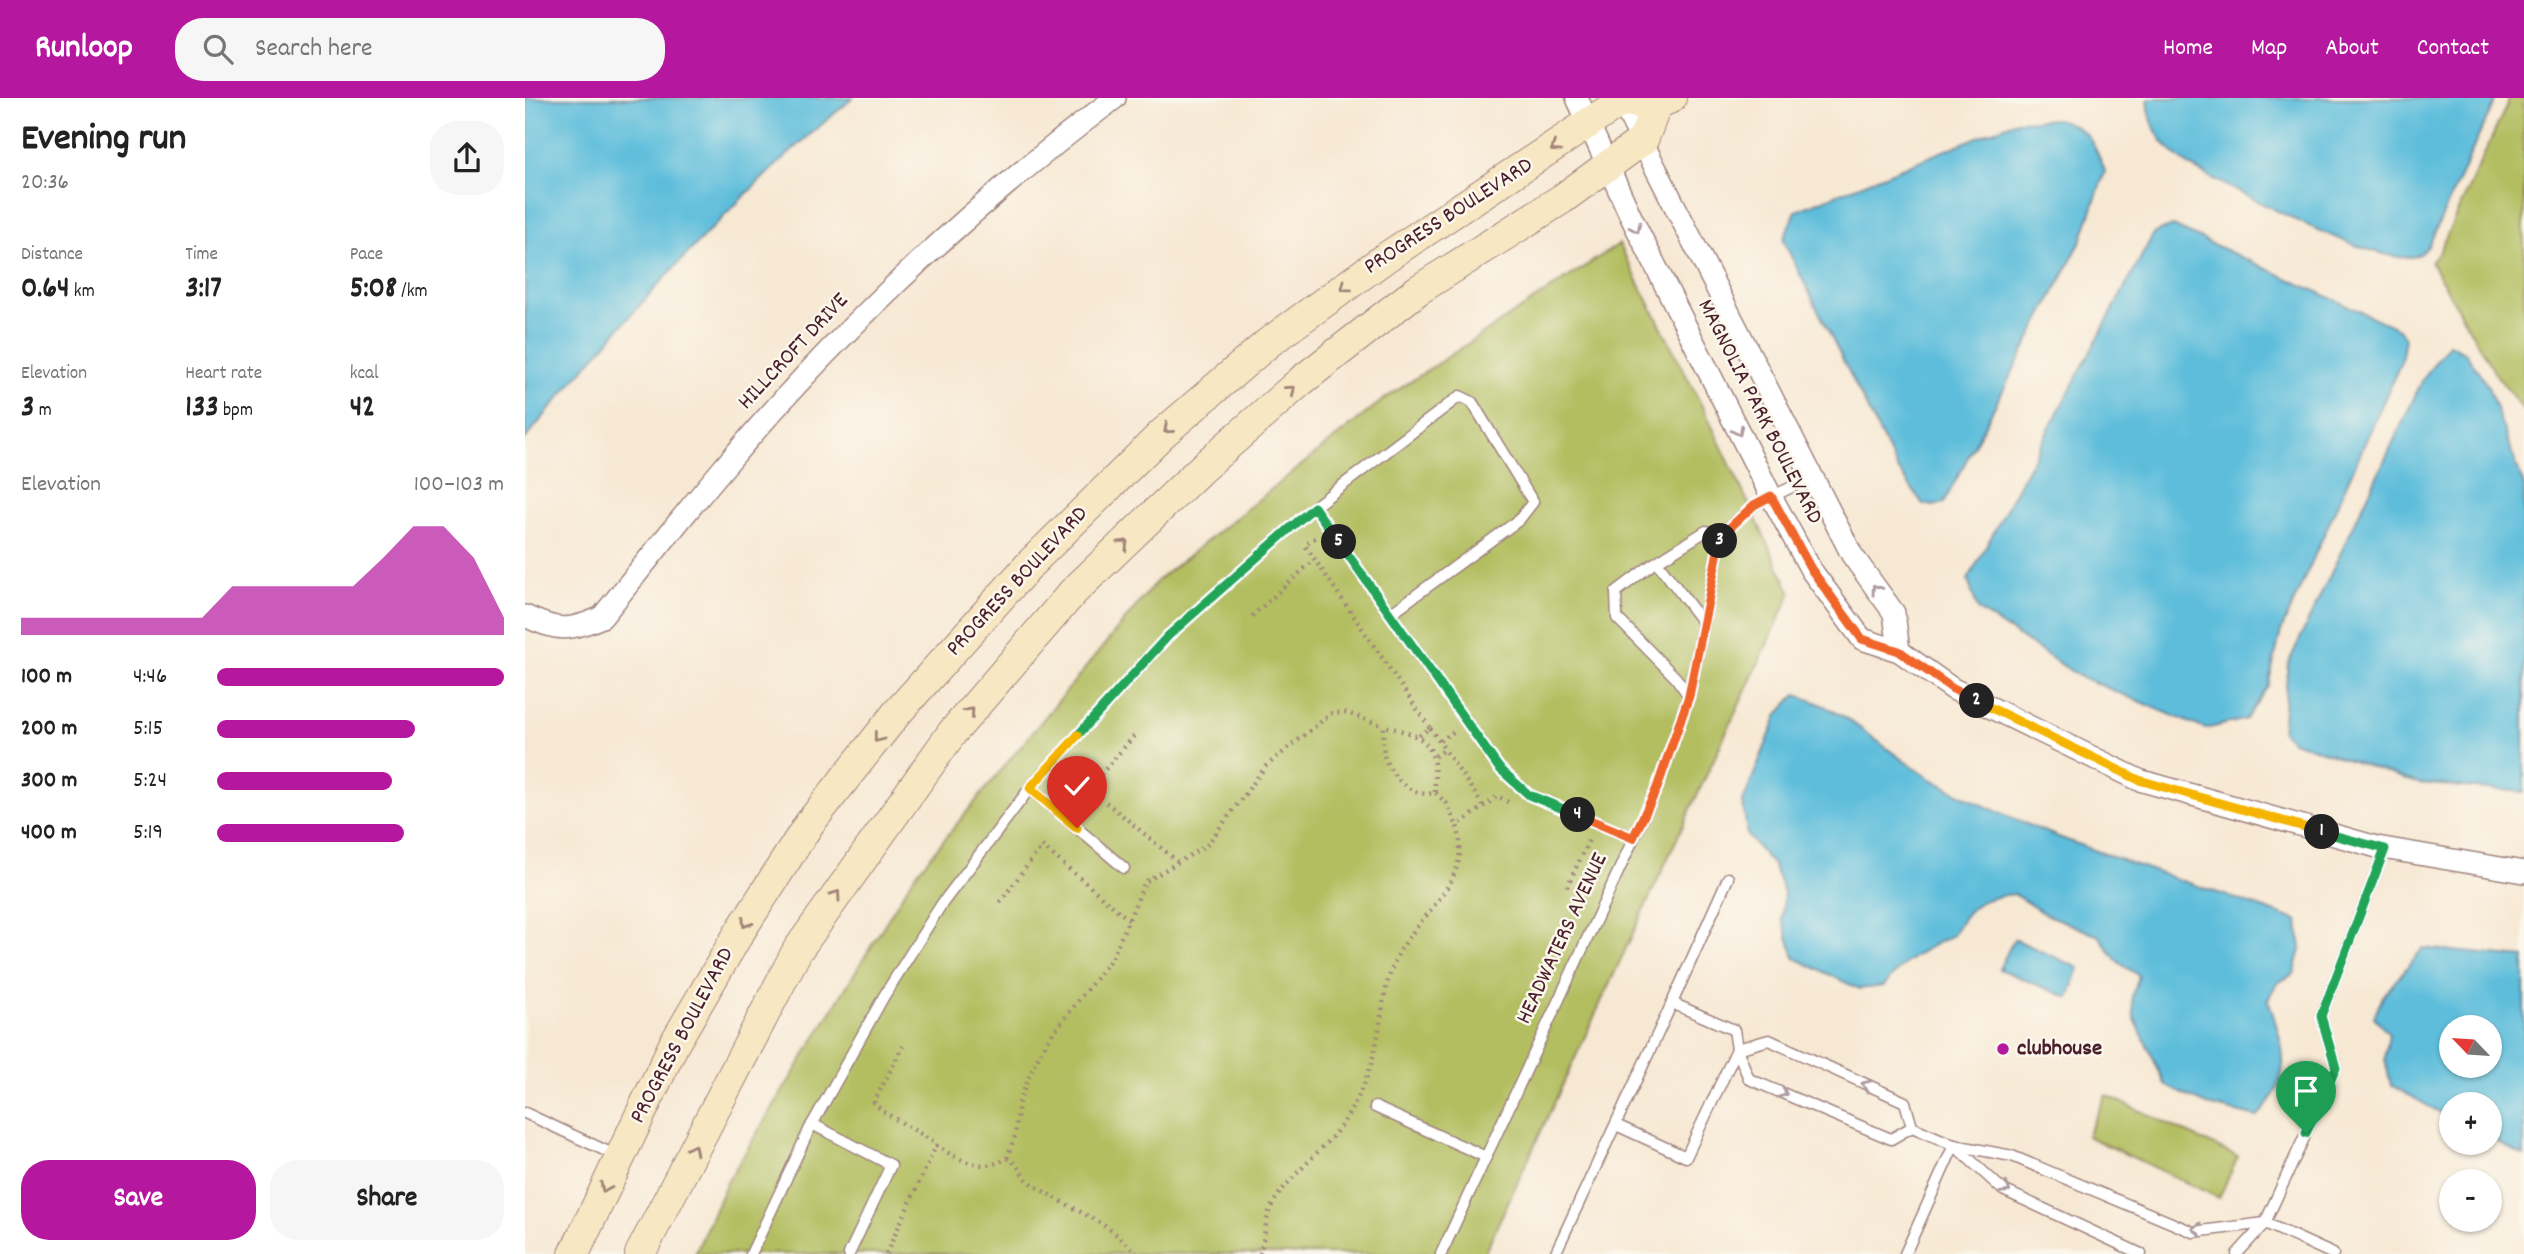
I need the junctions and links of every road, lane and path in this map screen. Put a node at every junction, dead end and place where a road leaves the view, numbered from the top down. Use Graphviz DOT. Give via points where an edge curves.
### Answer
graph roads {
  1 [pos="1115,98"];
  2 [pos="1621,99"];
  3 [pos="1664,101"];
  4 [pos="1583,111"];
  5 [pos="1643,140"];
  6 [pos="1607,166"];
  7 [pos="1813,477"];
  8 [pos="1771,496"];
  9 [pos="1314,507"];
  10 [pos="1328,528"];
  11 [pos="1721,536"];
  12 [pos="1314,560"];
  13 [pos="1657,562"];
  14 [pos="1390,614"];
  15 [pos="525,616"];
  16 [pos="1252,616"];
  17 [pos="1704,624"];
  18 [pos="1899,651"];
  19 [pos="1689,696"];
  20 [pos="1384,726"];
  21 [pos="1430,728"];
  22 [pos="1134,736"];
  23 [pos="1419,736"];
  24 [pos="1445,750"];
  25 [pos="1435,757"];
  26 [pos="1030,788"];
  27 [pos="1435,793"];
  28 [pos="1498,796"];
  29 [pos="1484,807"];
  30 [pos="1457,826"];
  31 [pos="1633,838"];
  32 [pos="1589,840"];
  33 [pos="2385,849"];
  34 [pos="1177,861"];
  35 [pos="1124,867"];
  36 [pos="2523,871"];
  37 [pos="1728,878"];
  38 [pos="1567,887"];
  39 [pos="1000,902"];
  40 [pos="1129,920"];
  41 [pos="1672,1003"];
  42 [pos="902,1046"];
  43 [pos="1737,1049"];
  44 [pos="1375,1107"];
  45 [pos="525,1113"];
  46 [pos="812,1124"];
  47 [pos="1616,1125"];
  48 [pos="1912,1127"];
  49 [pos="936,1144"];
  50 [pos="1954,1145"];
  51 [pos="619,1157"];
  52 [pos="1486,1157"];
  53 [pos="1007,1158"];
  54 [pos="2265,1223"];
  55 [pos="574,1254"];
  56 [pos="640,1254"];
  57 [pos="751,1254"];
  58 [pos="849,1254"];
  59 [pos="885,1254"];
  60 [pos="1136,1254"];
  61 [pos="1260,1254"];
  62 [pos="1441,1254"];
  63 [pos="1555,1254"];
  64 [pos="1905,1254"];
  65 [pos="2141,1254"];
  66 [pos="2237,1254"];
  67 [pos="2333,1254"];
  1 -- 15 [label="street, HILLCROFT DRIVE" via="959,226 850,328 754,433 602,617 576,629 552,628"];
  2 -- 3 [label="main road"];
  2 -- 4 [label="main road, PROGRESS BOULEVARD"];
  2 -- 5 [label="street, MAGNOLIA PARK BOULEVARD"];
  3 -- 5 [label="main road"];
  4 -- 6 [label="street, MAGNOLIA PARK BOULEVARD"];
  4 -- 51 [label="main road, PROGRESS BOULEVARD, one-way" via="1268,343 1162,434 1031,563 896,714 809,824 674,1044"];
  5 -- 6 [label="main road, PROGRESS BOULEVARD"];
  5 -- 7 [label="street, MAGNOLIA PARK BOULEVARD"];
  6 -- 8 [label="street, MAGNOLIA PARK BOULEVARD, one-way"];
  56 -- 6 [label="main road, PROGRESS BOULEVARD, one-way" via="797,951 952,733 1073,592 1301,381 1418,290"];
  7 -- 8 [label="lane"];
  18 -- 7 [label="street, MAGNOLIA PARK BOULEVARD, one-way" via="1894,613 1852,555"];
  8 -- 11 [label="lane" via="1754,505"];
  8 -- 18 [label="street, MAGNOLIA PARK BOULEVARD" via="1811,569 1862,639"];
  9 -- 10 [label="lane"];
  9 -- 14 [label="lane" via="1460,396 1472,402 1533,502 1519,520"];
  9 -- 26 [label="lane" via="1168,636"];
  10 -- 12 [label="path" via="1305,545"];
  10 -- 14 [label="lane"];
  11 -- 13 [label="lane" via="1706,531"];
  11 -- 17 [label="lane, HEADWATERS AVENUE"];
  12 -- 16 [label="path"];
  12 -- 21 [label="path"];
  13 -- 17 [label="lane"];
  13 -- 19 [label="lane" via="1616,592 1617,618"];
  14 -- 31 [label="lane" via="1499,768 1529,795"];
  17 -- 19 [label="lane, HEADWATERS AVENUE"];
  18 -- 33 [label="street, MAGNOLIA PARK BOULEVARD" via="1953,689 2139,780"];
  19 -- 31 [label="lane, HEADWATERS AVENUE" via="1657,788"];
  20 -- 23 [label="path"];
  20 -- 27 [label="path" via="1383,748 1392,772 1411,790"];
  20 -- 34 [label="path" via="1344,712 1332,713 1266,766 1207,845"];
  21 -- 23 [label="path"];
  21 -- 24 [label="path"];
  22 -- 34 [label="path" via="1089,788"];
  23 -- 25 [label="path"];
  24 -- 25 [label="path"];
  24 -- 29 [label="path"];
  25 -- 27 [label="path"];
  26 -- 35 [label="lane"];
  26 -- 46 [label="lane" via="941,905"];
  27 -- 30 [label="path" via="1447,804"];
  28 -- 29 [label="path"];
  29 -- 30 [label="path"];
  30 -- 61 [label="path" via="1462,842 1459,865 1392,969 1372,1064 1360,1093 1340,1129 1274,1203"];
  31 -- 52 [label="lane, HEADWATERS AVENUE"];
  32 -- 38 [label="path"];
  33 -- 36 [label="street, MAGNOLIA PARK BOULEVARD"];
  33 -- 54 [label="lane" via="2321,1016 2336,1068"];
  34 -- 40 [label="path" via="1145,882"];
  37 -- 41 [label="lane"];
  39 -- 40 [label="path" via="1042,846"];
  40 -- 53 [label="path" via="1112,958 1035,1063"];
  41 -- 43 [label="lane" via="1734,1030"];
  41 -- 47 [label="lane"];
  42 -- 49 [label="path" via="874,1101"];
  43 -- 47 [label="lane" via="1686,1157"];
  48 -- 43 [label="lane, one-way" via="1905,1102 1769,1041"];
  43 -- 48 [label="lane, one-way" via="1749,1079 1891,1139"];
  44 -- 52 [label="lane"];
  45 -- 51 [label="lane"];
  46 -- 57 [label="lane"];
  46 -- 58 [label="lane" via="891,1165"];
  47 -- 63 [label="lane"];
  48 -- 50 [label="lane"];
  49 -- 53 [label="path" via="975,1165"];
  49 -- 59 [label="path"];
  54 -- 50 [label="lane, one-way" via="2193,1232 2012,1156"];
  50 -- 64 [label="lane"];
  50 -- 65 [label="lane, one-way" via="2003,1190"];
  51 -- 55 [label="main road, PROGRESS BOULEVARD, one-way"];
  52 -- 62 [label="lane, HEADWATERS AVENUE"];
  53 -- 60 [label="path" via="1027,1181 1105,1227"];
  54 -- 66 [label="lane"];
  54 -- 67 [label="lane"];
}
